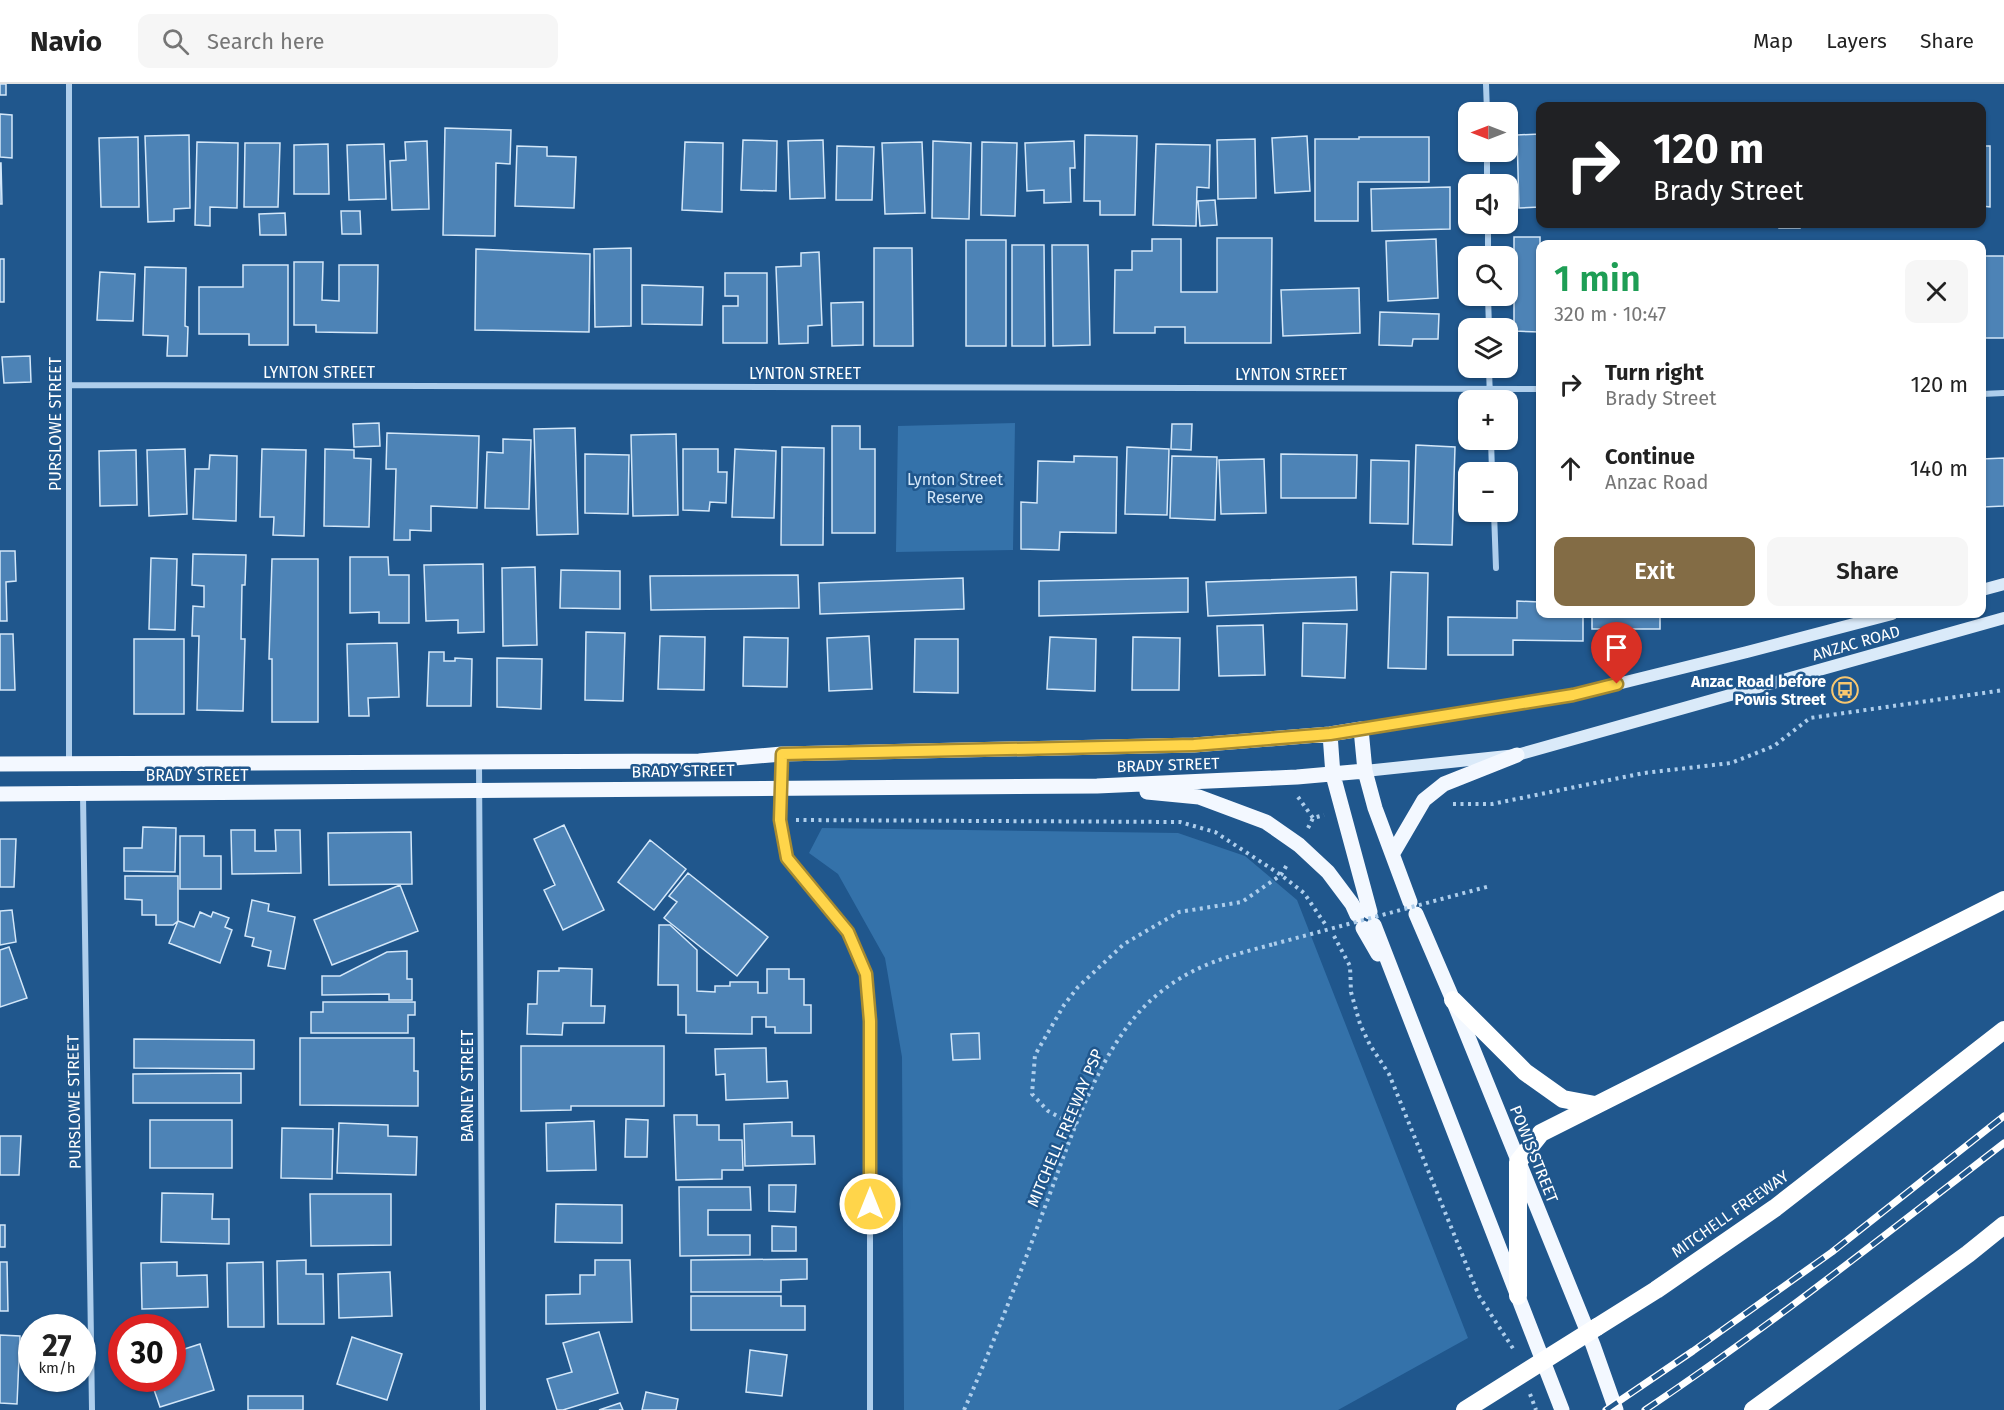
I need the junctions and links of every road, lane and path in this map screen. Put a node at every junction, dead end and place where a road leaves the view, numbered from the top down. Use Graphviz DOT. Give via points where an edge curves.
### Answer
graph roads {
  1 [pos="69,84"];
  2 [pos="1486,84"];
  3 [pos="1486,102"];
  4 [pos="1489,378"];
  5 [pos="69,385"];
  6 [pos="1489,388"];
  7 [pos="1536,389"];
  8 [pos="1986,393"];
  9 [pos="2004,393"];
  10 [pos="1494,522"];
  11 [pos="1496,568"];
  12 [pos="2004,584"];
  13 [pos="1986,589"];
  14 [pos="1877,618"];
  15 [pos="2004,618"];
  16 [pos="2004,690"];
  17 [pos="1361,729"];
  18 [pos="1330,734"];
  19 [pos="782,754"];
  20 [pos="1517,755"];
  21 [pos="479,761"];
  22 [pos="0,764"];
  23 [pos="69,764"];
  24 [pos="1365,771"];
  25 [pos="1333,775"];
  26 [pos="1128,784"];
  27 [pos="780,788"];
  28 [pos="479,792"];
  29 [pos="0,794"];
  30 [pos="83,794"];
  31 [pos="1424,800"];
  32 [pos="1343,809"];
  33 [pos="780,820"];
  34 [pos="1299,845"];
  35 [pos="1393,853"];
  36 [pos="1281,875"];
  37 [pos="1490,886"];
  38 [pos="2004,900"];
  39 [pos="1366,920"];
  40 [pos="1325,924"];
  41 [pos="1334,936"];
  42 [pos="1453,1000"];
  43 [pos="2004,1030"];
  44 [pos="1595,1105"];
  45 [pos="1076,1126"];
  46 [pos="1518,1162"];
  47 [pos="2004,1225"];
  48 [pos="1518,1296"];
  49 [pos="1516,1357"];
  50 [pos="1528,1389"];
  51 [pos="92,1410"];
  52 [pos="483,1410"];
  53 [pos="870,1410"];
  54 [pos="964,1410"];
  55 [pos="1465,1410"];
  56 [pos="1536,1410"];
  57 [pos="1562,1410"];
  58 [pos="1616,1410"];
  59 [pos="1753,1410"];
  1 -- 5 [label="street, PURSLOWE STREET"];
  2 -- 3 [label="street"];
  4 -- 6 [label="street"];
  5 -- 6 [label="street, LYNTON STREET"];
  5 -- 23 [label="street, PURSLOWE STREET"];
  6 -- 7 [label="street, LYNTON STREET"];
  8 -- 9 [label="street"];
  10 -- 11 [label="street"];
  12 -- 13 [label="main road"];
  14 -- 17 [label="main road, ANZAC ROAD" via="1573,695"];
  15 -- 20 [label="main road, ANZAC ROAD"];
  16 -- 31 [label="path" via="1810,718 1774,746 1731,763 1644,773 1492,804"];
  17 -- 18 [label="main road, BRADY STREET"];
  17 -- 24 [label="main road, POWIS STREET"];
  18 -- 19 [label="main road, BRADY STREET" via="1194,745"];
  18 -- 25 [label="main road"];
  19 -- 21 [label="main road, BRADY STREET" via="699,761"];
  19 -- 27 [label="street"];
  20 -- 24 [label="main road, ANZAC ROAD"];
  20 -- 31 [label="main road" via="1444,784"];
  21 -- 23 [label="main road, BRADY STREET"];
  21 -- 28 [label="street, BARNEY STREET"];
  22 -- 23 [label="main road, BRADY STREET"];
  24 -- 25 [label="main road, BRADY STREET"];
  24 -- 35 [label="main road, POWIS STREET"];
  25 -- 26 [label="main road, BRADY STREET"];
  25 -- 32 [label="main road"];
  26 -- 27 [label="main road, BRADY STREET"];
  26 -- 34 [label="main road" via="1137,791 1199,797 1266,822"];
  27 -- 28 [label="main road, BRADY STREET"];
  27 -- 33 [label="street"];
  28 -- 30 [label="main road, BRADY STREET"];
  28 -- 52 [label="street, BARNEY STREET"];
  29 -- 30 [label="main road, BRADY STREET"];
  30 -- 51 [label="street, PURSLOWE STREET"];
  31 -- 35 [label="main road"];
  32 -- 34 [label="path" via="1313,818"];
  32 -- 39 [label="main road"];
  33 -- 36 [label="path" via="1179,822 1215,832"];
  33 -- 53 [label="street" via="787,858 848,932 866,974 870,1021"];
  34 -- 36 [label="path"];
  34 -- 39 [label="main road" via="1328,872"];
  35 -- 42 [label="main road, POWIS STREET"];
  36 -- 40 [label="path" via="1304,893"];
  36 -- 45 [label="path" via="1242,902 1179,912 1124,944 1078,987 1035,1055 1032,1094 1048,1112"];
  37 -- 45 [label="path, MITCHELL FREEWAY PSP, bridge" via="1215,960 1175,981 1149,1002 1113,1046"];
  38 -- 44 [label="highway"];
  39 -- 48 [label="main road" via="1390,967"];
  41 -- 49 [label="path" via="1350,966 1360,1024 1389,1074 1479,1296"];
  42 -- 44 [label="highway" via="1525,1072 1563,1099"];
  42 -- 46 [label="main road, POWIS STREET"];
  43 -- 55 [label="highway, MITCHELL FREEWAY, bridge" via="1775,1208 1656,1290"];
  44 -- 46 [label="highway" via="1541,1133"];
  45 -- 54 [label="path, MITCHELL FREEWAY PSP"];
  46 -- 48 [label="highway"];
  46 -- 58 [label="main road, POWIS STREET"];
  47 -- 59 [label="highway"];
  48 -- 57 [label="main road"];
  50 -- 56 [label="path"];
}
